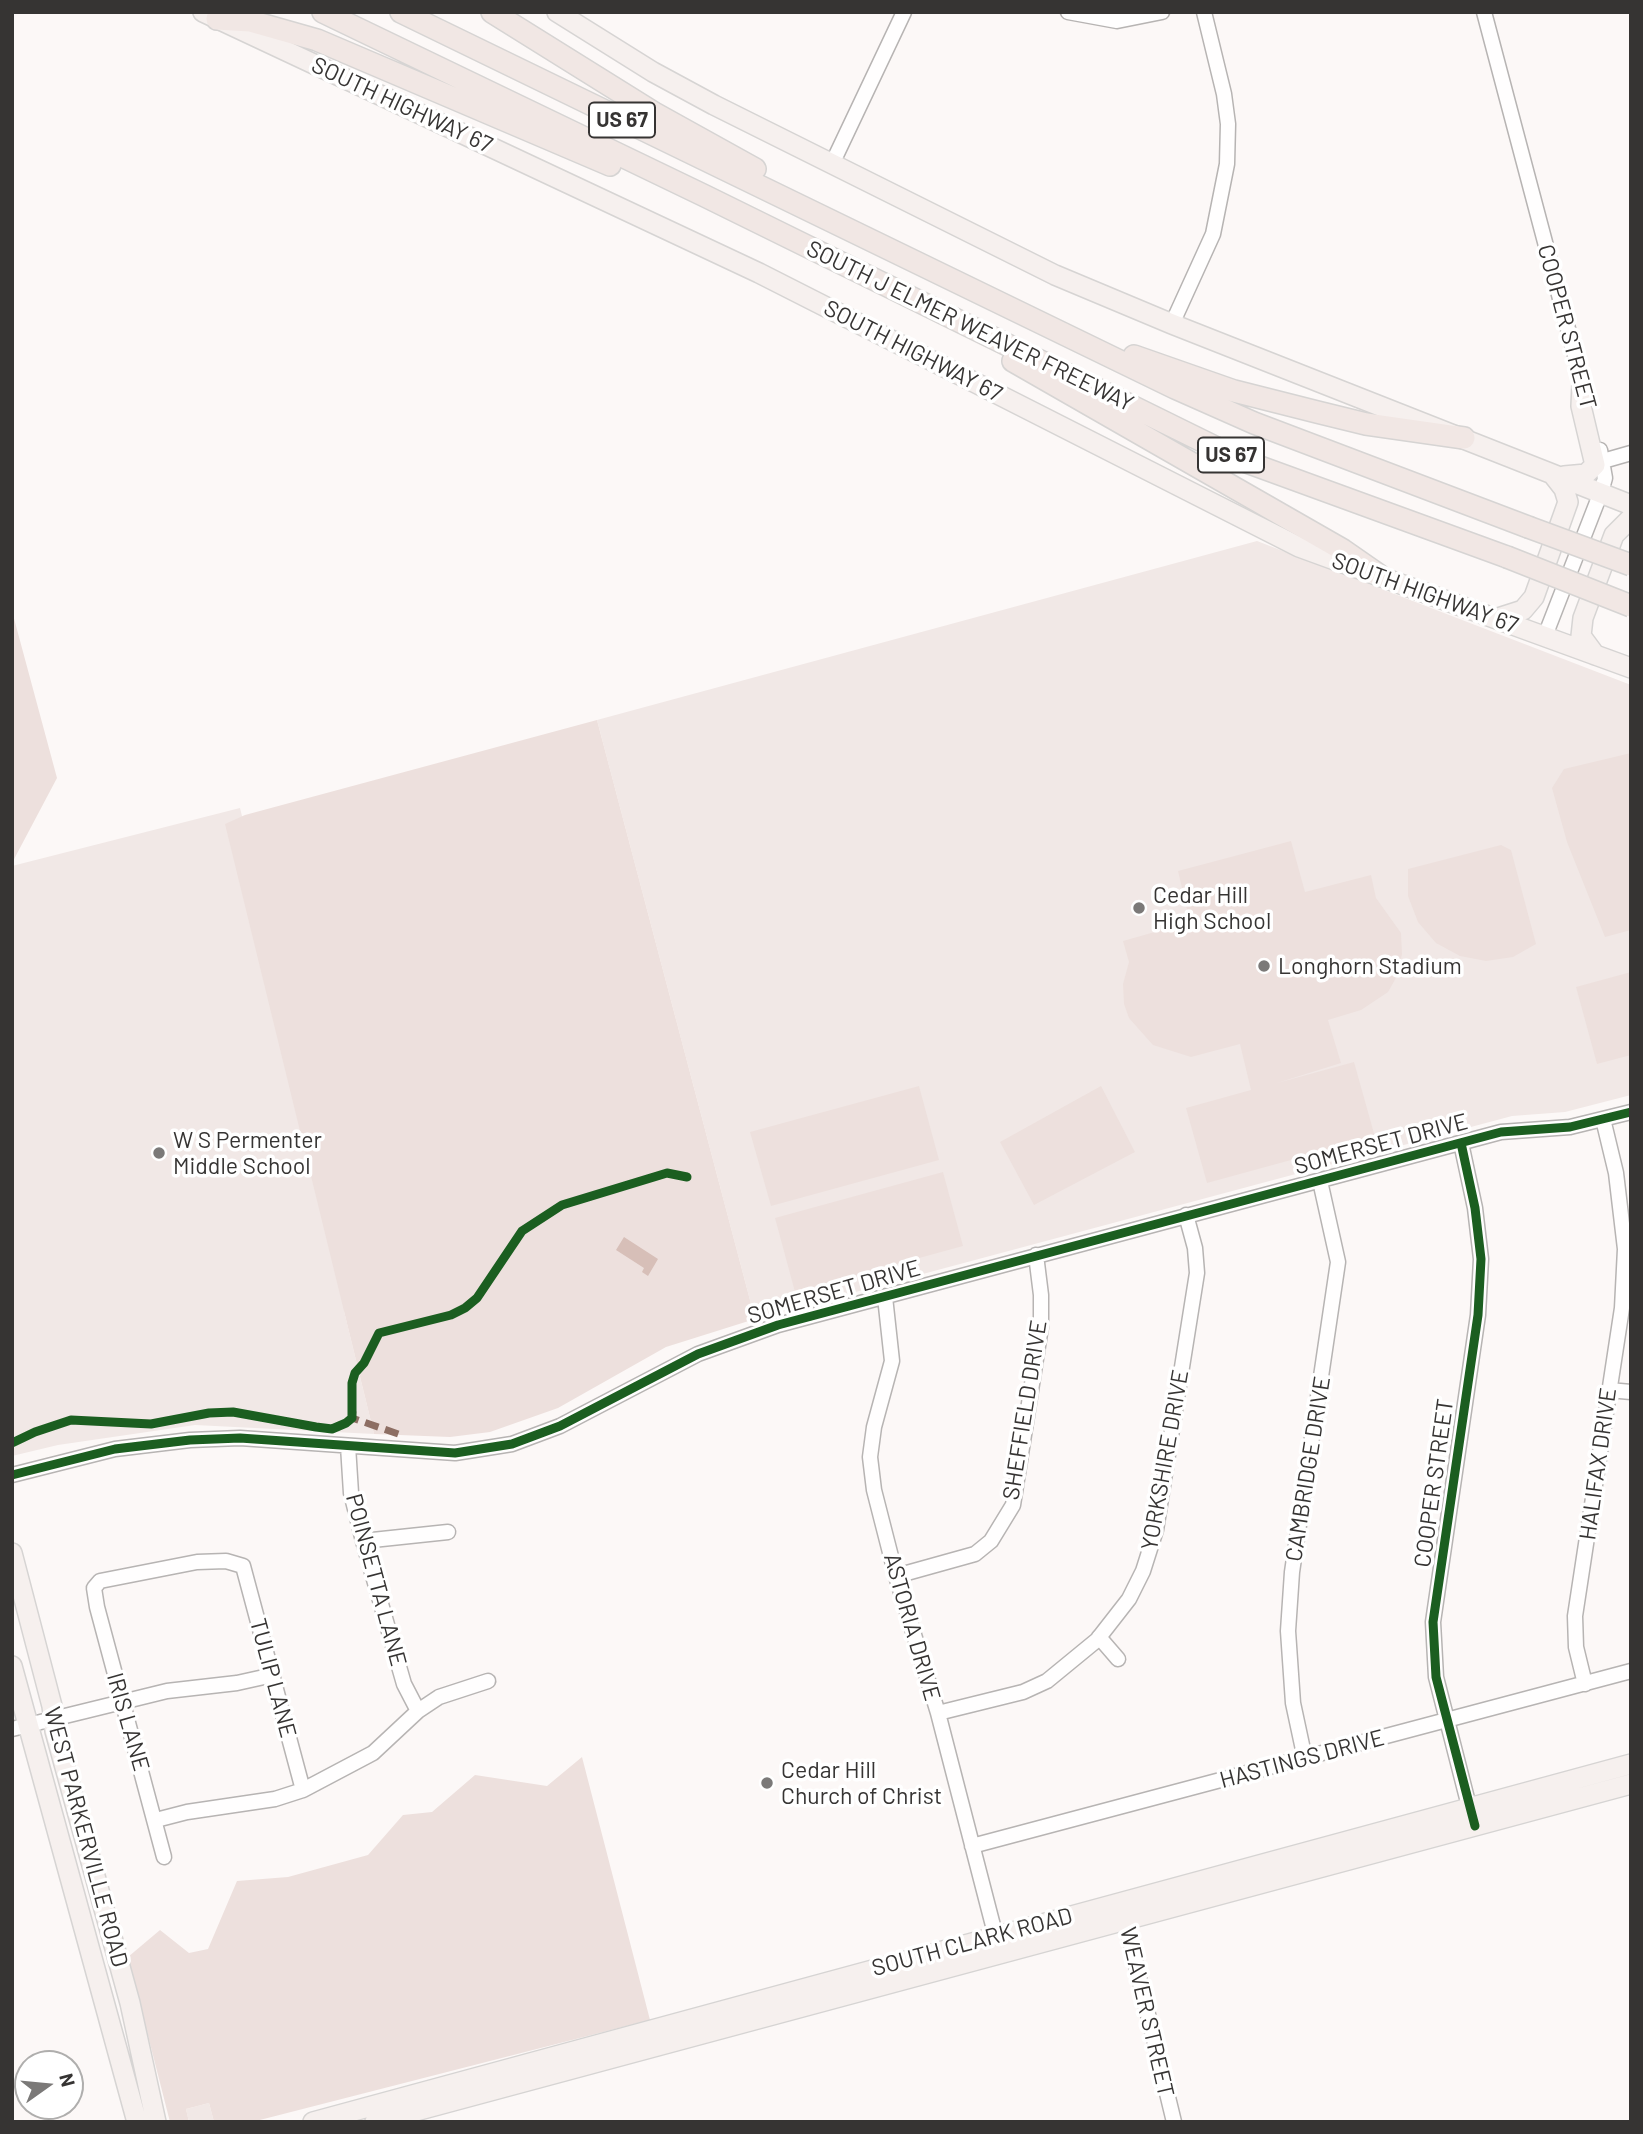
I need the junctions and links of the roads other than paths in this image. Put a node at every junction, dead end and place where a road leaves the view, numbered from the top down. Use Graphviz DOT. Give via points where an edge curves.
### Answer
graph roads {
  1 [pos="323,12"];
  2 [pos="401,12"];
  3 [pos="492,12"];
  4 [pos="557,12"];
  5 [pos="904,12"];
  6 [pos="1068,12"];
  7 [pos="1163,12"];
  8 [pos="1204,12"];
  9 [pos="1484,12"];
  10 [pos="210,16"];
  11 [pos="832,164"];
  12 [pos="705,196"];
  13 [pos="844,228"];
  14 [pos="1172,324"];
  15 [pos="968,325"];
  16 [pos="1066,337"];
  17 [pos="1582,384"];
  18 [pos="1464,438"];
  19 [pos="1631,453"];
  20 [pos="1603,461"];
  21 [pos="1553,475"];
  22 [pos="1601,492"];
  23 [pos="1631,505"];
  24 [pos="1631,518"];
  25 [pos="1631,565"];
  26 [pos="1379,575"];
  27 [pos="1631,606"];
  28 [pos="1498,618"];
  29 [pos="1545,636"];
  30 [pos="1595,655"];
  31 [pos="1631,668"];
  32 [pos="1631,1112"];
  33 [pos="1603,1119"];
  34 [pos="1461,1143"];
  35 [pos="1320,1181"];
  36 [pos="1186,1215"];
  37 [pos="1628,1249"];
  38 [pos="1036,1255"];
  39 [pos="885,1297"];
  40 [pos="1609,1390"];
  41 [pos="1631,1392"];
  42 [pos="348,1446"];
  43 [pos="12,1475"];
  44 [pos="448,1532"];
  45 [pos="363,1541"];
  46 [pos="12,1553"];
  47 [pos="243,1566"];
  48 [pos="896,1576"];
  49 [pos="1099,1637"];
  50 [pos="1118,1659"];
  51 [pos="12,1665"];
  52 [pos="1631,1671"];
  53 [pos="272,1675"];
  54 [pos="488,1681"];
  55 [pos="1585,1684"];
  56 [pos="122,1701"];
  57 [pos="418,1711"];
  58 [pos="938,1713"];
  59 [pos="54,1718"];
  60 [pos="1446,1720"];
  61 [pos="20,1727"];
  62 [pos="1305,1759"];
  63 [pos="1631,1764"];
  64 [pos="1631,1784"];
  65 [pos="303,1790"];
  66 [pos="1472,1817"];
  67 [pos="156,1820"];
  68 [pos="972,1846"];
  69 [pos="164,1857"];
  70 [pos="1123,1911"];
  71 [pos="998,1945"];
  72 [pos="755,2010"];
  73 [pos="137,2122"];
  74 [pos="156,2122"];
  75 [pos="313,2122"];
  76 [pos="375,2122"];
  77 [pos="1174,2122"];
  1 -- 12 [label="highway, SOUTH J ELMER WEAVER FREEWAY / US 67"];
  2 -- 13 [label="highway, SOUTH J ELMER WEAVER FREEWAY / US 67"];
  3 -- 13 [label="highway" via="653,113 807,197"];
  4 -- 11 [label="main road" via="666,79"];
  5 -- 11 [label="street"];
  6 -- 7 [label="street" via="1117,21"];
  8 -- 14 [label="street" via="1224,94 1227,164 1213,234"];
  9 -- 17 [label="street, COOPER STREET"];
  10 -- 12 [label="highway" via="250,21 317,40 671,190"];
  10 -- 26 [label="main road, SOUTH HIGHWAY 67" via="759,273 1299,547"];
  11 -- 14 [label="main road" via="1055,275"];
  12 -- 15 [label="highway, SOUTH J ELMER WEAVER FREEWAY / US 67"];
  13 -- 16 [label="highway, SOUTH J ELMER WEAVER FREEWAY / US 67"];
  14 -- 18 [label="main road"];
  15 -- 26 [label="highway" via="1001,354"];
  15 -- 27 [label="highway, SOUTH J ELMER WEAVER FREEWAY / US 67, bridge" via="1241,460"];
  16 -- 18 [label="highway" via="1246,394 1366,424"];
  16 -- 25 [label="highway, SOUTH J ELMER WEAVER FREEWAY / US 67, bridge" via="1254,423"];
  17 -- 20 [label="street, COOPER STREET"];
  17 -- 21 [label="main road" via="1581,406 1595,466 1578,476"];
  18 -- 21 [label="main road"];
  19 -- 20 [label="street"];
  20 -- 22 [label="street, COOPER STREET"];
  21 -- 22 [label="main road"];
  21 -- 28 [label="main road" via="1568,502 1534,597 1524,610"];
  22 -- 23 [label="main road"];
  22 -- 29 [label="street, COOPER STREET"];
  24 -- 30 [label="main road" via="1614,535 1583,618 1581,636"];
  26 -- 28 [label="main road, SOUTH HIGHWAY 67"];
  28 -- 29 [label="main road, SOUTH HIGHWAY 67"];
  29 -- 30 [label="main road, SOUTH HIGHWAY 67"];
  30 -- 31 [label="main road, SOUTH HIGHWAY 67"];
  32 -- 33 [label="street, SOMERSET DRIVE"];
  33 -- 34 [label="street, SOMERSET DRIVE" via="1570,1127 1501,1132"];
  33 -- 37 [label="street, HALIFAX DRIVE"];
  34 -- 35 [label="street, SOMERSET DRIVE"];
  34 -- 60 [label="street, COOPER STREET" via="1481,1259 1478,1315 1433,1622 1436,1676"];
  35 -- 36 [label="street, SOMERSET DRIVE"];
  35 -- 62 [label="street, CAMBRIDGE DRIVE" via="1338,1262 1292,1572 1288,1631 1293,1703"];
  36 -- 38 [label="street, SOMERSET DRIVE"];
  36 -- 49 [label="street, YORKSHIRE DRIVE" via="1197,1273 1156,1530 1129,1598"];
  37 -- 40 [label="street, HALIFAX DRIVE"];
  38 -- 39 [label="street, SOMERSET DRIVE"];
  38 -- 48 [label="street, SHEFFIELD DRIVE" via="1041,1327 1013,1505 991,1541 975,1554"];
  39 -- 42 [label="street, SOMERSET DRIVE" via="778,1325 698,1354 560,1426 512,1444 455,1453"];
  39 -- 48 [label="street, ASTORIA DRIVE" via="892,1361 870,1457"];
  40 -- 41 [label="street"];
  40 -- 55 [label="street, HALIFAX DRIVE" via="1575,1616 1576,1647"];
  42 -- 43 [label="street, SOMERSET DRIVE" via="240,1438 190,1440 115,1449"];
  42 -- 45 [label="street, POINSETTA LANE" via="351,1493"];
  44 -- 45 [label="street"];
  45 -- 57 [label="street, POINSETTA LANE" via="404,1684"];
  46 -- 59 [label="main road, WEST PARKERVILLE ROAD"];
  47 -- 53 [label="street, TULIP LANE"];
  47 -- 56 [label="street, IRIS LANE" via="226,1561 161,1567 100,1581 94,1588"];
  48 -- 58 [label="street, ASTORIA DRIVE"];
  49 -- 50 [label="street"];
  49 -- 58 [label="street, YORKSHIRE DRIVE" via="1047,1681 1023,1692"];
  51 -- 61 [label="main road, WEST PARKERVILLE ROAD"];
  52 -- 55 [label="street, HASTINGS DRIVE"];
  53 -- 56 [label="street"];
  53 -- 65 [label="street, TULIP LANE"];
  54 -- 57 [label="street" via="439,1697"];
  55 -- 60 [label="street, HASTINGS DRIVE"];
  56 -- 59 [label="street"];
  56 -- 67 [label="street, IRIS LANE"];
  57 -- 65 [label="street" via="373,1753"];
  58 -- 68 [label="street, ASTORIA DRIVE"];
  59 -- 61 [label="street"];
  59 -- 74 [label="main road, WEST PARKERVILLE ROAD" via="130,2003"];
  60 -- 62 [label="street, HASTINGS DRIVE"];
  60 -- 66 [label="street, COOPER STREET"];
  61 -- 73 [label="main road, WEST PARKERVILLE ROAD"];
  62 -- 68 [label="street, HASTINGS DRIVE"];
  63 -- 66 [label="main road, SOUTH CLARK ROAD"];
  64 -- 66 [label="main road, SOUTH CLARK ROAD"];
  65 -- 67 [label="street"];
  66 -- 70 [label="main road, SOUTH CLARK ROAD"];
  67 -- 69 [label="street, IRIS LANE"];
  68 -- 71 [label="street, ASTORIA DRIVE"];
  70 -- 71 [label="main road, SOUTH CLARK ROAD"];
  70 -- 77 [label="street, WEAVER STREET"];
  71 -- 72 [label="main road, SOUTH CLARK ROAD"];
  72 -- 75 [label="main road, SOUTH CLARK ROAD"];
  72 -- 76 [label="main road, SOUTH CLARK ROAD"];
}
